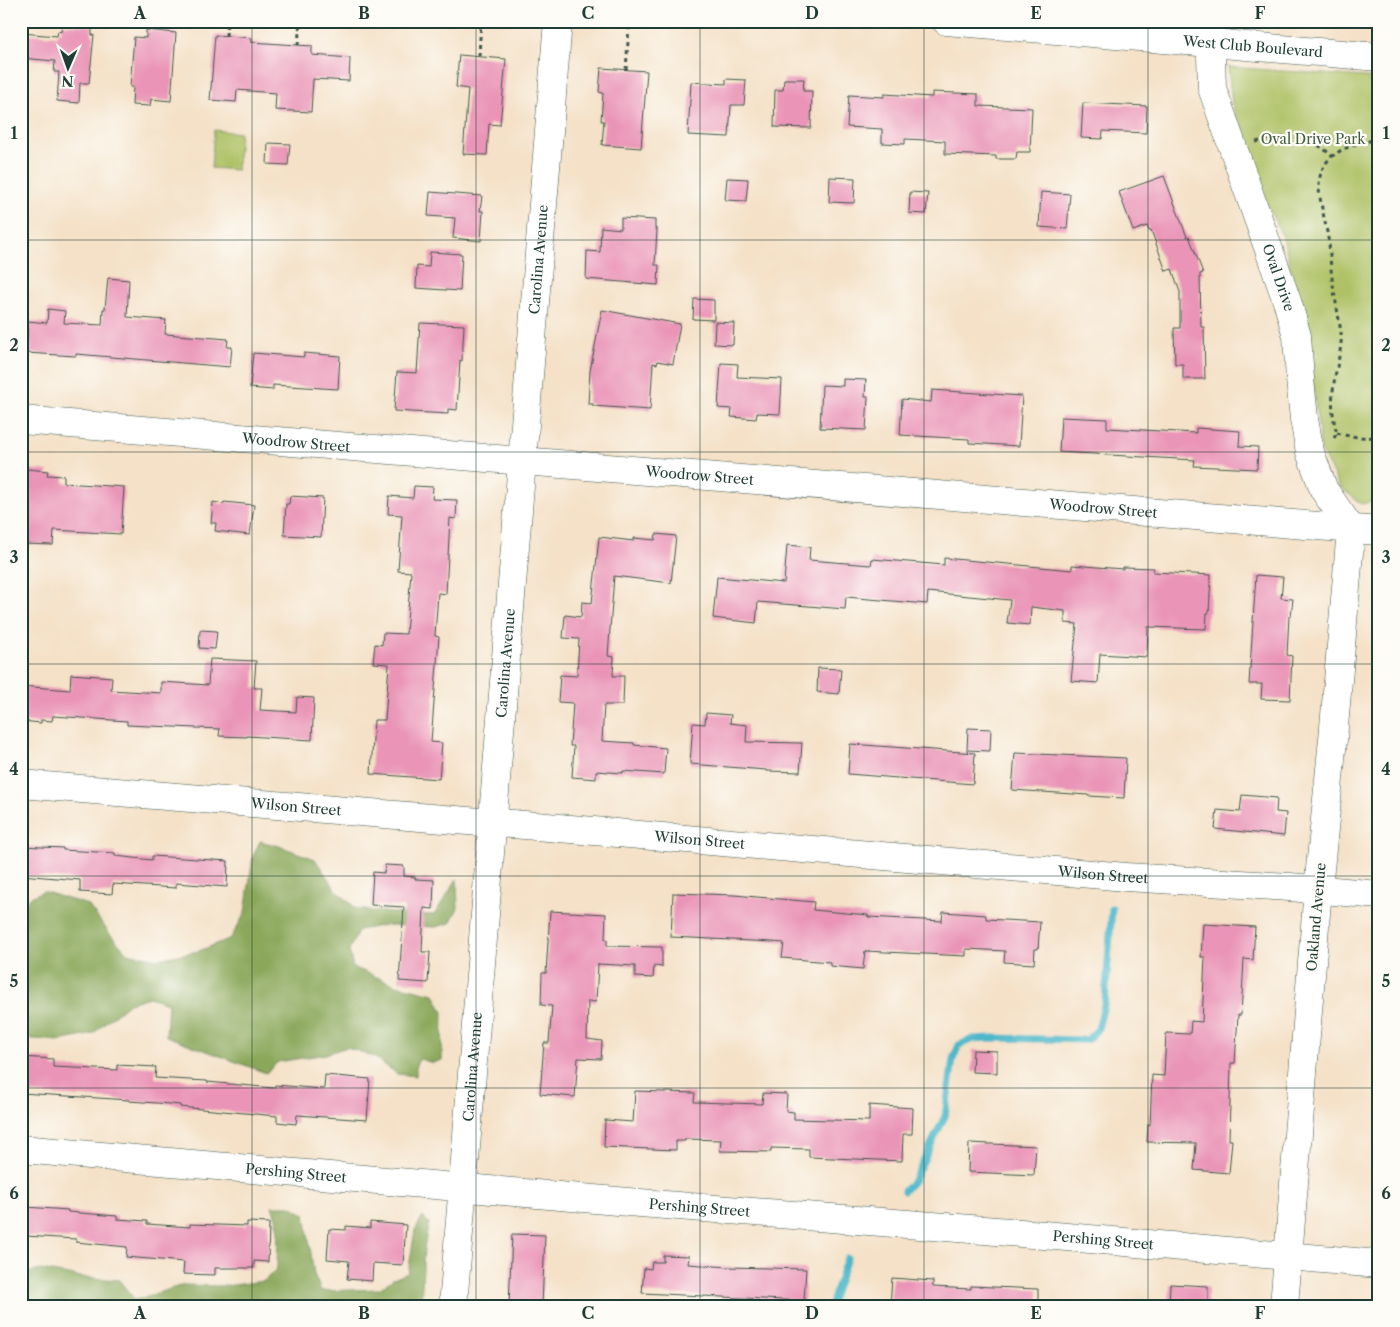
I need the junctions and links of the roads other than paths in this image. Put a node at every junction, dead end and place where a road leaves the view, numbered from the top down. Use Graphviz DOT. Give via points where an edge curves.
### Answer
graph roads {
  1 [pos="558,21"];
  2 [pos="946,21"];
  3 [pos="1210,32"];
  4 [pos="1379,57"];
  5 [pos="21,420"];
  6 [pos="522,460"];
  7 [pos="1352,529"];
  8 [pos="1379,531"];
  9 [pos="21,784"];
  10 [pos="492,823"];
  11 [pos="1318,889"];
  12 [pos="1379,895"];
  13 [pos="21,1149"];
  14 [pos="463,1188"];
  15 [pos="1289,1257"];
  16 [pos="1379,1264"];
  17 [pos="454,1306"];
  18 [pos="1284,1306"];
  1 -- 6 [label="street, Carolina Avenue"];
  2 -- 3 [label="street, West Club Boulevard"];
  3 -- 4 [label="street, West Club Boulevard"];
  3 -- 7 [label="street, Oval Drive" via="1212,88 1297,336 1310,452 1324,490"];
  5 -- 6 [label="street, Woodrow Street"];
  6 -- 7 [label="street, Woodrow Street"];
  6 -- 10 [label="street, Carolina Avenue"];
  7 -- 8 [label="street, Woodrow Street"];
  7 -- 11 [label="street, Oakland Avenue"];
  9 -- 10 [label="street, Wilson Street"];
  10 -- 11 [label="street, Wilson Street" via="1126,877"];
  10 -- 14 [label="street, Carolina Avenue"];
  11 -- 12 [label="street, Wilson Street"];
  11 -- 15 [label="street, Oakland Avenue"];
  13 -- 14 [label="street, Pershing Street"];
  14 -- 15 [label="street, Pershing Street"];
  14 -- 17 [label="street, Carolina Avenue"];
  15 -- 16 [label="street, Pershing Street"];
  15 -- 18 [label="street, Oakland Avenue"];
}
